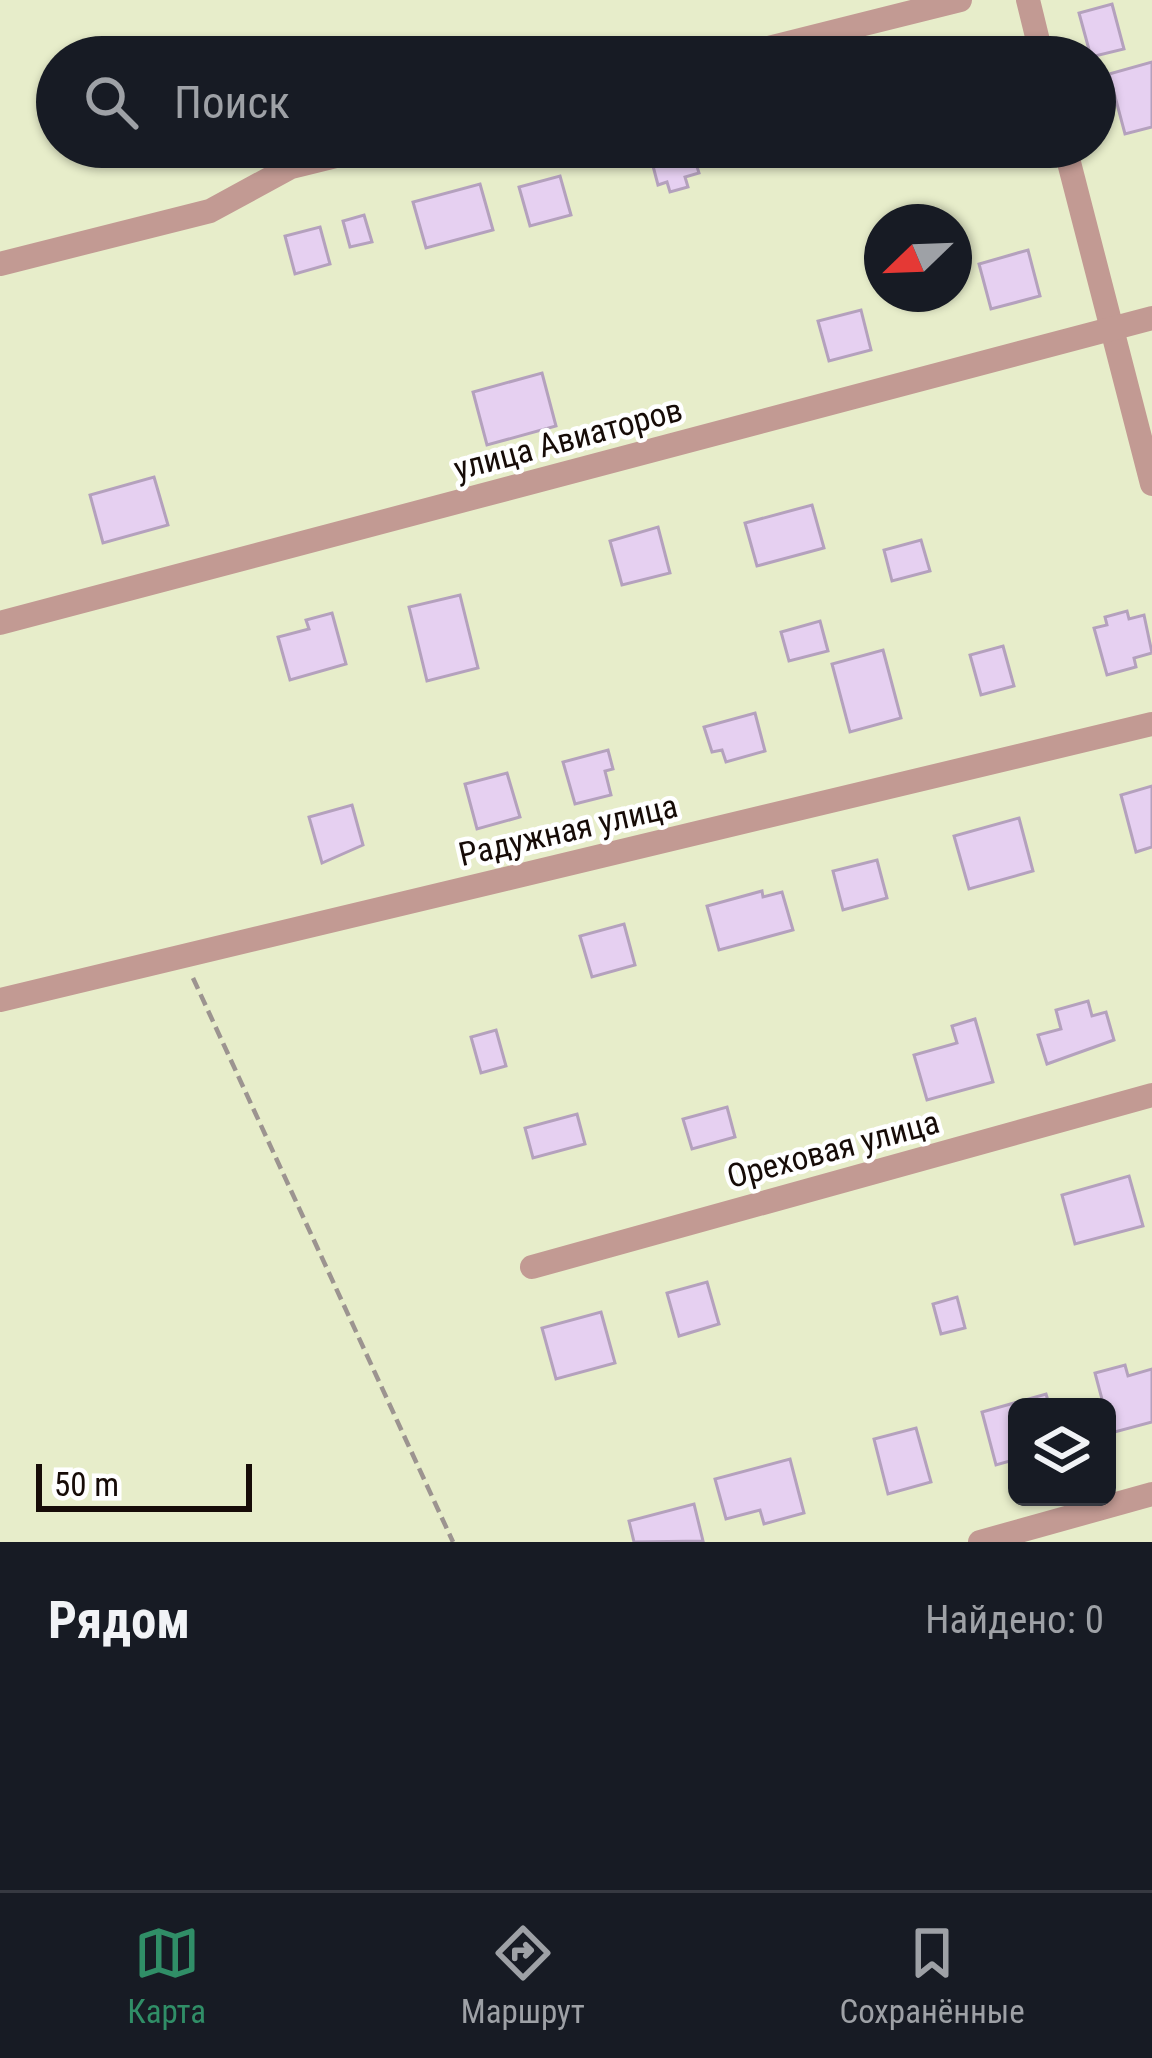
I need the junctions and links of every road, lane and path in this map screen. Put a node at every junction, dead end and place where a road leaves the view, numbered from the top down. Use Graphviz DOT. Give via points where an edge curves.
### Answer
graph roads {
  1 [pos="960,0"];
  2 [pos="1028,0"];
  3 [pos="816,36"];
  4 [pos="1037,36"];
  5 [pos="289,168"];
  6 [pos="1071,168"];
  7 [pos="0,264"];
  8 [pos="1152,318"];
  9 [pos="1112,328"];
  10 [pos="1152,484"];
  11 [pos="0,623"];
  12 [pos="1152,724"];
  13 [pos="183,956"];
  14 [pos="0,1000"];
  15 [pos="1152,1095"];
  16 [pos="532,1267"];
  17 [pos="1152,1494"];
  18 [pos="453,1542"];
  19 [pos="980,1542"];
  1 -- 3 [label="street"];
  2 -- 4 [label="street"];
  5 -- 7 [label="street" via="210,211"];
  6 -- 9 [label="street"];
  8 -- 9 [label="street, улица Авиаторов"];
  9 -- 10 [label="street"];
  9 -- 11 [label="street, улица Авиаторов"];
  12 -- 13 [label="street, Радужная улица"];
  13 -- 14 [label="street, Радужная улица"];
  13 -- 18 [label="path"];
  15 -- 16 [label="street, Ореховая улица"];
  17 -- 19 [label="street"];
}
